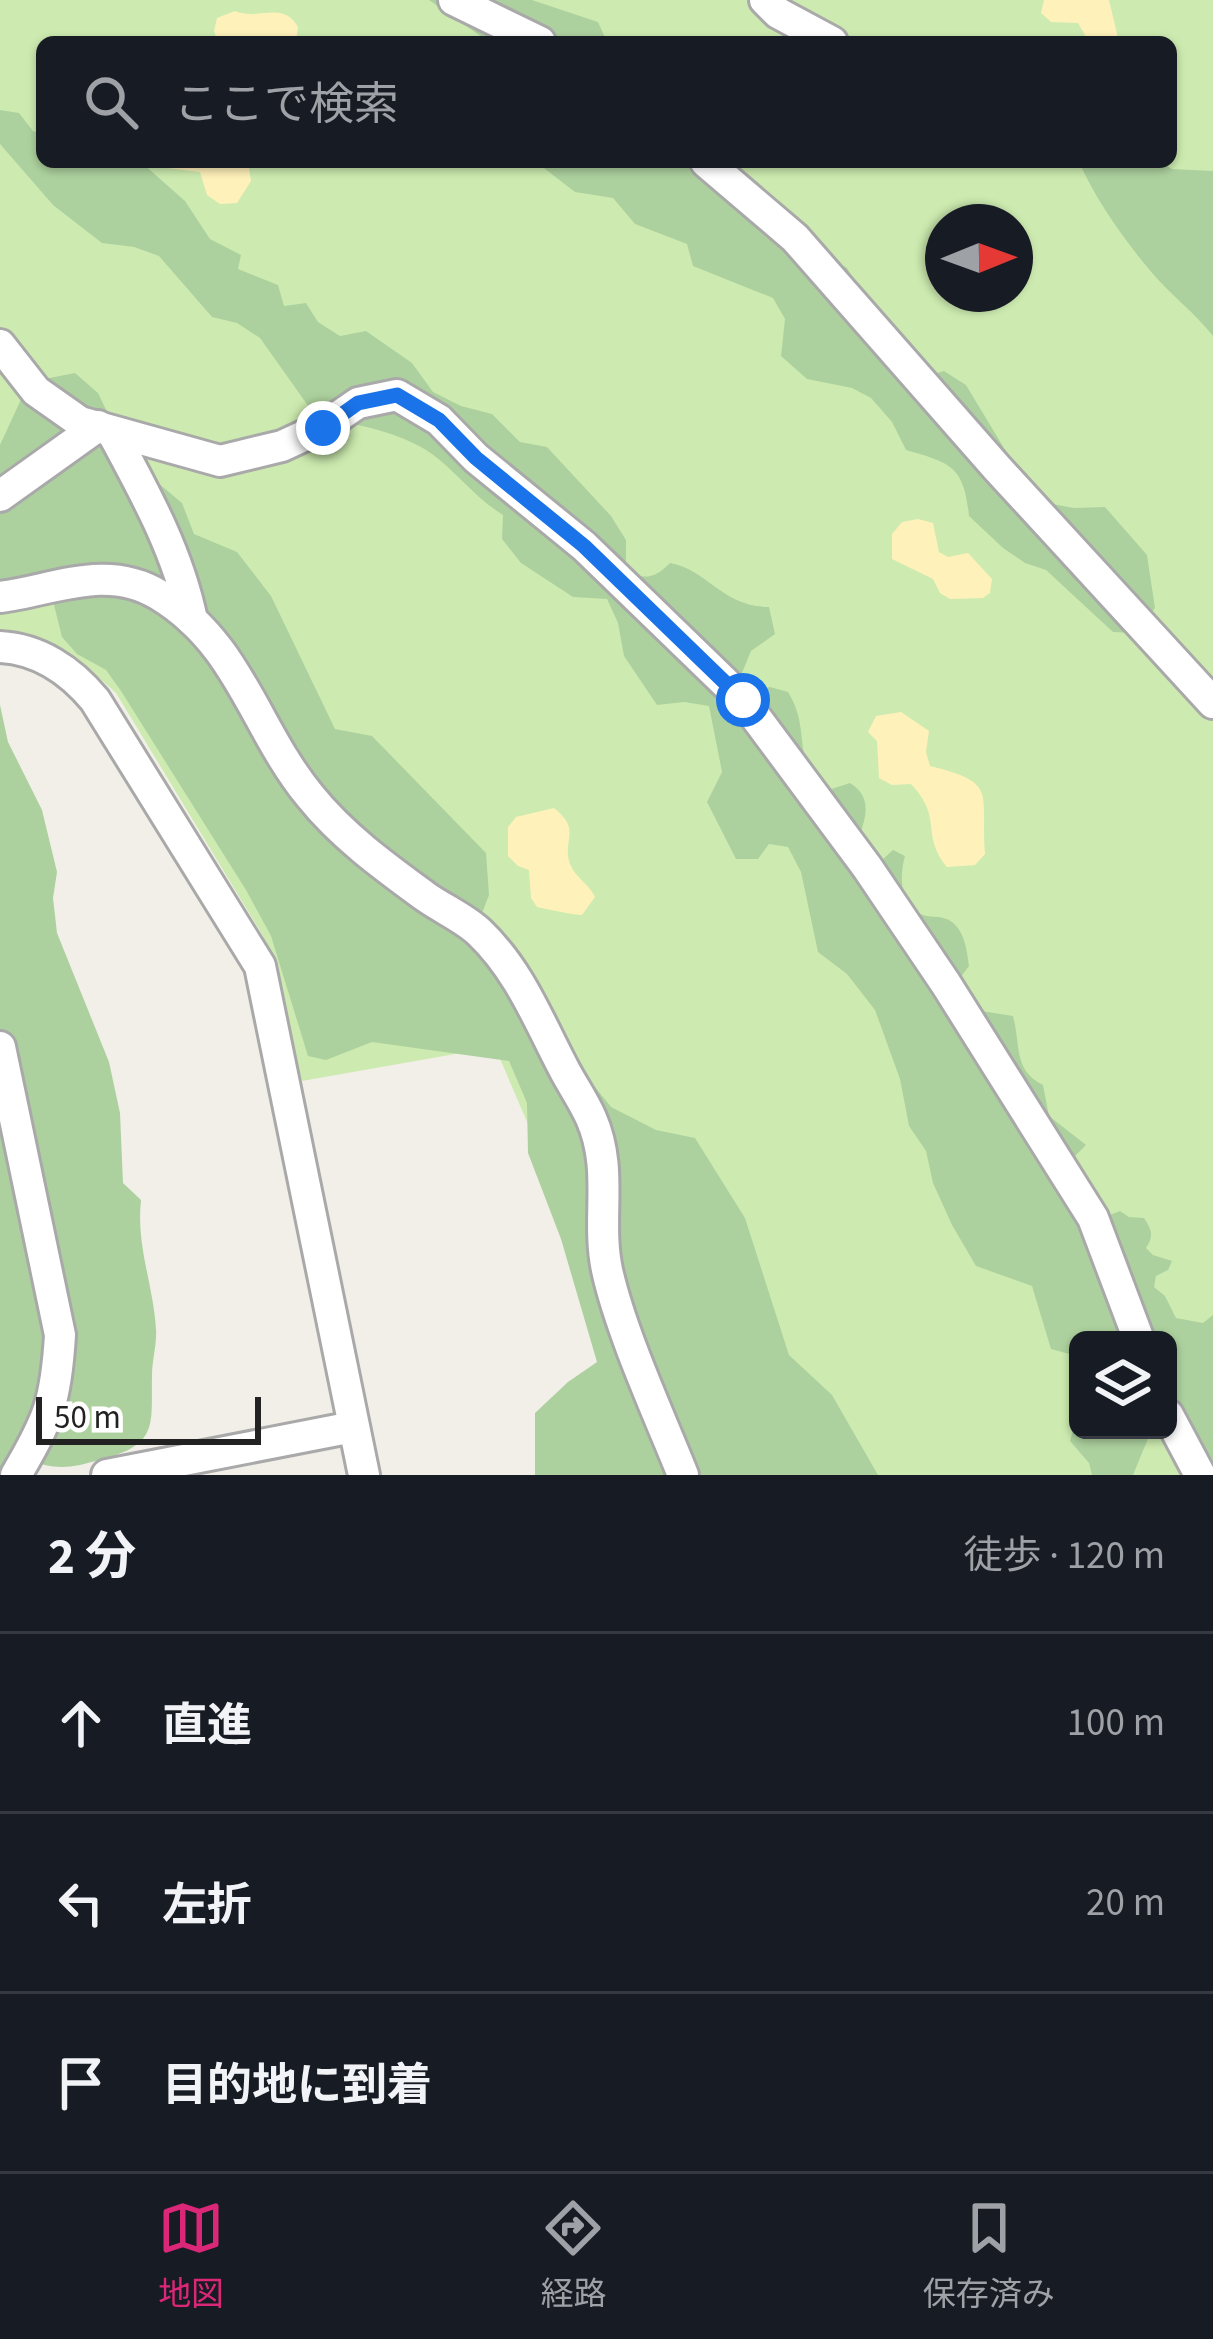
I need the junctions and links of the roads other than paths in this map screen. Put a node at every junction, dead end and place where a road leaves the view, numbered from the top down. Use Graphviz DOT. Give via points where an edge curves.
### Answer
graph roads {
  1 [pos="454,0"];
  2 [pos="492,0"];
  3 [pos="765,0"];
  4 [pos="530,36"];
  5 [pos="532,36"];
  6 [pos="821,36"];
  7 [pos="713,168"];
  8 [pos="0,346"];
  9 [pos="105,429"];
  10 [pos="0,496"];
  11 [pos="0,597"];
  12 [pos="192,620"];
  13 [pos="0,647"];
  14 [pos="1213,703"];
  15 [pos="0,1047"];
  16 [pos="1136,1331"];
  17 [pos="353,1427"];
  18 [pos="1177,1431"];
  19 [pos="16,1475"];
  20 [pos="107,1475"];
  21 [pos="364,1475"];
  22 [pos="683,1475"];
  23 [pos="1201,1475"];
  1 -- 4 [label="street"];
  2 -- 5 [label="street"];
  3 -- 6 [label="street"];
  7 -- 14 [label="street" via="795,238"];
  8 -- 9 [label="street" via="36,391"];
  9 -- 10 [label="street"];
  9 -- 12 [label="street" via="159,518"];
  9 -- 16 [label="street" via="220,461 283,446 358,403 397,395 439,420 584,546 743,700 867,867 1093,1218"];
  11 -- 12 [label="street" via="93,578 130,582"];
  12 -- 22 [label="street" via="236,668 308,794 341,831 476,929 508,963 540,1018 592,1119 606,1172 608,1270"];
  13 -- 17 [label="street" via="46,659 95,700 260,966"];
  15 -- 19 [label="street" via="60,1335 48,1420"];
  17 -- 20 [label="street"];
  17 -- 21 [label="street"];
  18 -- 23 [label="street"];
}
